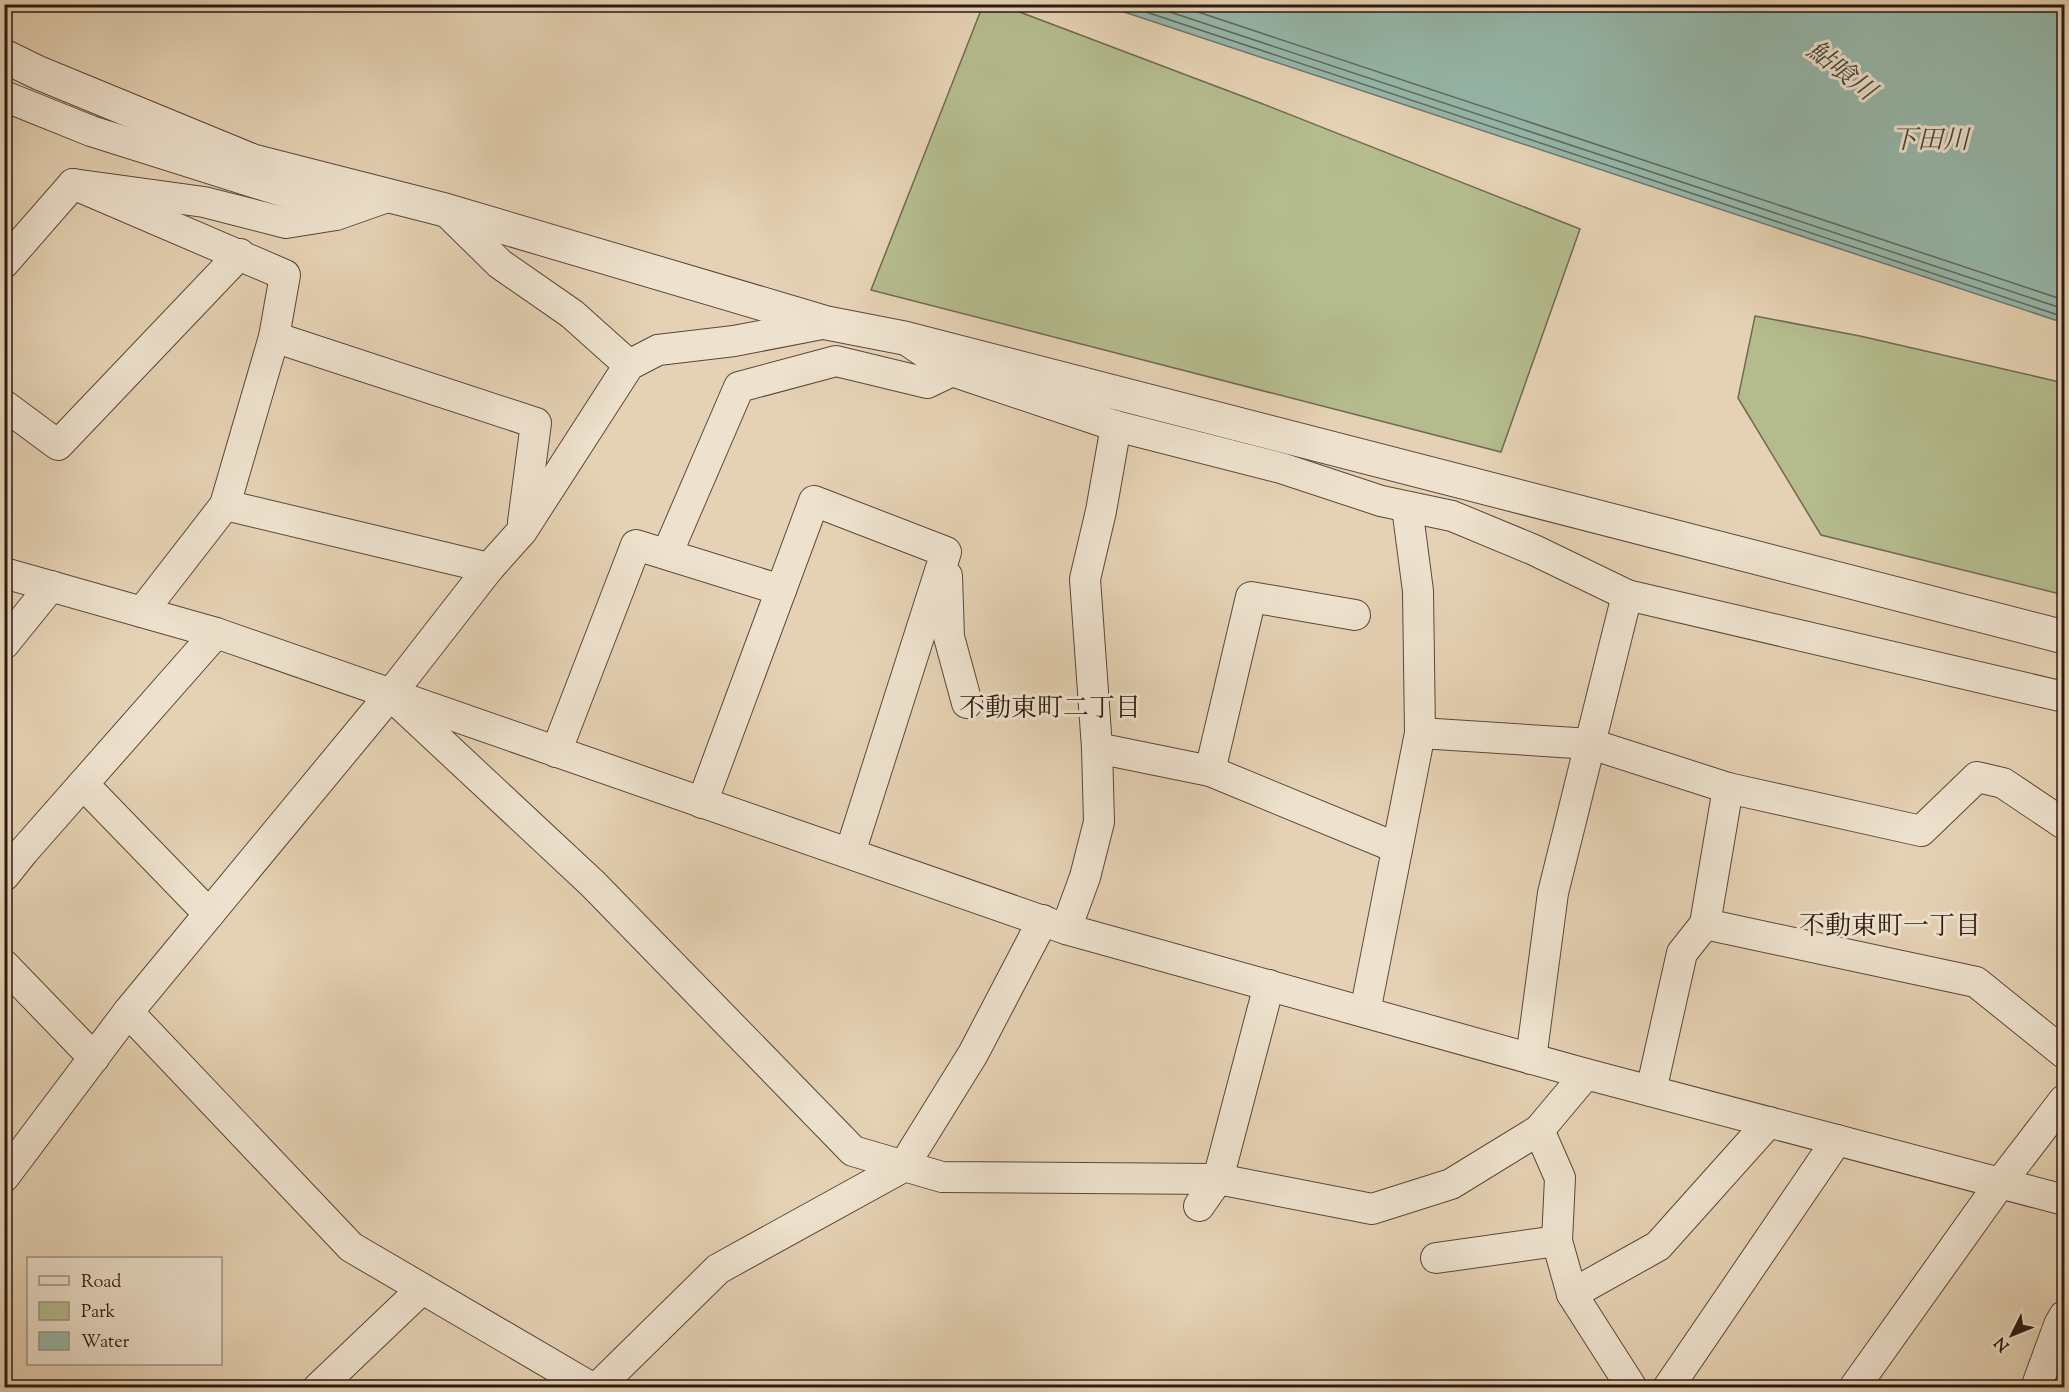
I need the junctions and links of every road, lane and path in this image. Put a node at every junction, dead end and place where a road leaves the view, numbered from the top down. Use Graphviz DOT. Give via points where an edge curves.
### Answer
graph roads {
  1 [pos="4,56"];
  2 [pos="39,73"];
  3 [pos="4,84"];
  4 [pos="4,96"];
  5 [pos="73,184"];
  6 [pos="390,196"];
  7 [pos="445,210"];
  8 [pos="240,254"];
  9 [pos="4,263"];
  10 [pos="827,322"];
  11 [pos="274,338"];
  12 [pos="904,338"];
  13 [pos="629,365"];
  14 [pos="952,371"];
  15 [pos="4,405"];
  16 [pos="1116,426"];
  17 [pos="225,505"];
  18 [pos="1407,507"];
  19 [pos="522,531"];
  20 [pos="946,552"];
  21 [pos="666,554"];
  22 [pos="489,568"];
  23 [pos="4,573"];
  24 [pos="51,586"];
  25 [pos="781,590"];
  26 [pos="1627,595"];
  27 [pos="142,612"];
  28 [pos="1355,615"];
  29 [pos="216,633"];
  30 [pos="2064,637"];
  31 [pos="4,644"];
  32 [pos="390,694"];
  33 [pos="2064,697"];
  34 [pos="967,704"];
  35 [pos="1420,733"];
  36 [pos="1591,744"];
  37 [pos="1097,748"];
  38 [pos="556,752"];
  39 [pos="1210,771"];
  40 [pos="83,784"];
  41 [pos="1728,788"];
  42 [pos="702,803"];
  43 [pos="2064,824"];
  44 [pos="1397,848"];
  45 [pos="850,853"];
  46 [pos="4,876"];
  47 [pos="209,914"];
  48 [pos="1054,924"];
  49 [pos="1705,924"];
  50 [pos="4,965"];
  51 [pos="1269,985"];
  52 [pos="128,1012"];
  53 [pos="1365,1012"];
  54 [pos="2064,1053"];
  55 [pos="94,1058"];
  56 [pos="1531,1059"];
  57 [pos="1586,1074"];
  58 [pos="1651,1091"];
  59 [pos="2064,1100"];
  60 [pos="1769,1122"];
  61 [pos="1539,1130"];
  62 [pos="1837,1140"];
  63 [pos="903,1167"];
  64 [pos="4,1177"];
  65 [pos="1218,1179"];
  66 [pos="2001,1182"];
  67 [pos="2064,1200"];
  68 [pos="1199,1206"];
  69 [pos="1557,1241"];
  70 [pos="1436,1258"];
  71 [pos="422,1289"];
  72 [pos="1572,1294"];
  73 [pos="2064,1316"];
  74 [pos="318,1388"];
  75 [pos="592,1388"];
  76 [pos="597,1388"];
  77 [pos="1632,1388"];
  78 [pos="1668,1388"];
  79 [pos="1854,1388"];
  80 [pos="2036,1388"];
  1 -- 2 [label="street"];
  2 -- 3 [label="street"];
  2 -- 6 [label="street" via="253,161"];
  4 -- 6 [label="street" via="91,131 303,198"];
  5 -- 6 [label="street" via="204,202 286,223 336,215"];
  5 -- 8 [label="street"];
  5 -- 9 [label="street"];
  6 -- 7 [label="street"];
  7 -- 10 [label="street"];
  7 -- 13 [label="street" via="501,264 572,314"];
  8 -- 11 [label="street" via="285,274"];
  8 -- 15 [label="street" via="58,445"];
  10 -- 12 [label="street"];
  10 -- 13 [label="street" via="734,341 658,350"];
  11 -- 17 [label="street"];
  11 -- 19 [label="street" via="536,423"];
  12 -- 14 [label="street"];
  12 -- 30 [label="street"];
  13 -- 19 [label="street"];
  14 -- 16 [label="street"];
  14 -- 21 [label="street" via="927,383 836,361 739,387"];
  16 -- 18 [label="street" via="1281,468"];
  16 -- 37 [label="street" via="1085,579"];
  17 -- 22 [label="street"];
  17 -- 27 [label="street"];
  18 -- 26 [label="street" via="1452,516"];
  18 -- 35 [label="street" via="1418,591"];
  19 -- 22 [label="street"];
  20 -- 25 [label="street" via="814,501"];
  20 -- 34 [label="street" via="949,637"];
  20 -- 45 [label="street"];
  21 -- 25 [label="street"];
  21 -- 38 [label="street" via="636,545"];
  22 -- 32 [label="street"];
  23 -- 24 [label="street"];
  24 -- 27 [label="street"];
  24 -- 31 [label="street"];
  25 -- 42 [label="street"];
  26 -- 33 [label="street"];
  26 -- 36 [label="street"];
  27 -- 29 [label="street"];
  28 -- 39 [label="street" via="1251,597"];
  29 -- 32 [label="street"];
  29 -- 40 [label="street"];
  32 -- 38 [label="street"];
  32 -- 47 [label="street"];
  32 -- 63 [label="street" via="593,884 853,1151"];
  35 -- 36 [label="street"];
  35 -- 44 [label="street"];
  36 -- 41 [label="street"];
  36 -- 56 [label="street" via="1553,893"];
  37 -- 39 [label="street"];
  37 -- 48 [label="street" via="1099,822 1085,877"];
  38 -- 42 [label="street"];
  39 -- 44 [label="street"];
  40 -- 46 [label="street"];
  40 -- 47 [label="street"];
  41 -- 43 [label="street" via="1921,831 1977,777 2003,783"];
  41 -- 49 [label="street"];
  42 -- 45 [label="street"];
  44 -- 53 [label="street"];
  45 -- 48 [label="street"];
  47 -- 52 [label="street"];
  48 -- 51 [label="street"];
  48 -- 63 [label="street"];
  49 -- 54 [label="street" via="1976,982"];
  49 -- 58 [label="street" via="1682,953"];
  50 -- 55 [label="street"];
  51 -- 53 [label="street"];
  51 -- 65 [label="street"];
  52 -- 55 [label="street"];
  52 -- 71 [label="street" via="351,1247"];
  53 -- 56 [label="street"];
  55 -- 64 [label="street"];
  56 -- 57 [label="street"];
  57 -- 58 [label="street"];
  57 -- 61 [label="street"];
  58 -- 60 [label="street"];
  59 -- 66 [label="street"];
  60 -- 62 [label="street"];
  60 -- 72 [label="street" via="1658,1246"];
  61 -- 65 [label="street" via="1451,1184 1372,1209"];
  61 -- 69 [label="street" via="1560,1178"];
  62 -- 66 [label="street"];
  62 -- 78 [label="street"];
  63 -- 65 [label="street" via="942,1177"];
  63 -- 76 [label="street" via="718,1269"];
  65 -- 68 [label="street"];
  66 -- 67 [label="street"];
  66 -- 79 [label="street"];
  69 -- 70 [label="street"];
  69 -- 72 [label="street"];
  71 -- 74 [label="street"];
  71 -- 75 [label="street"];
  72 -- 77 [label="street"];
  73 -- 80 [label="street"];
}
